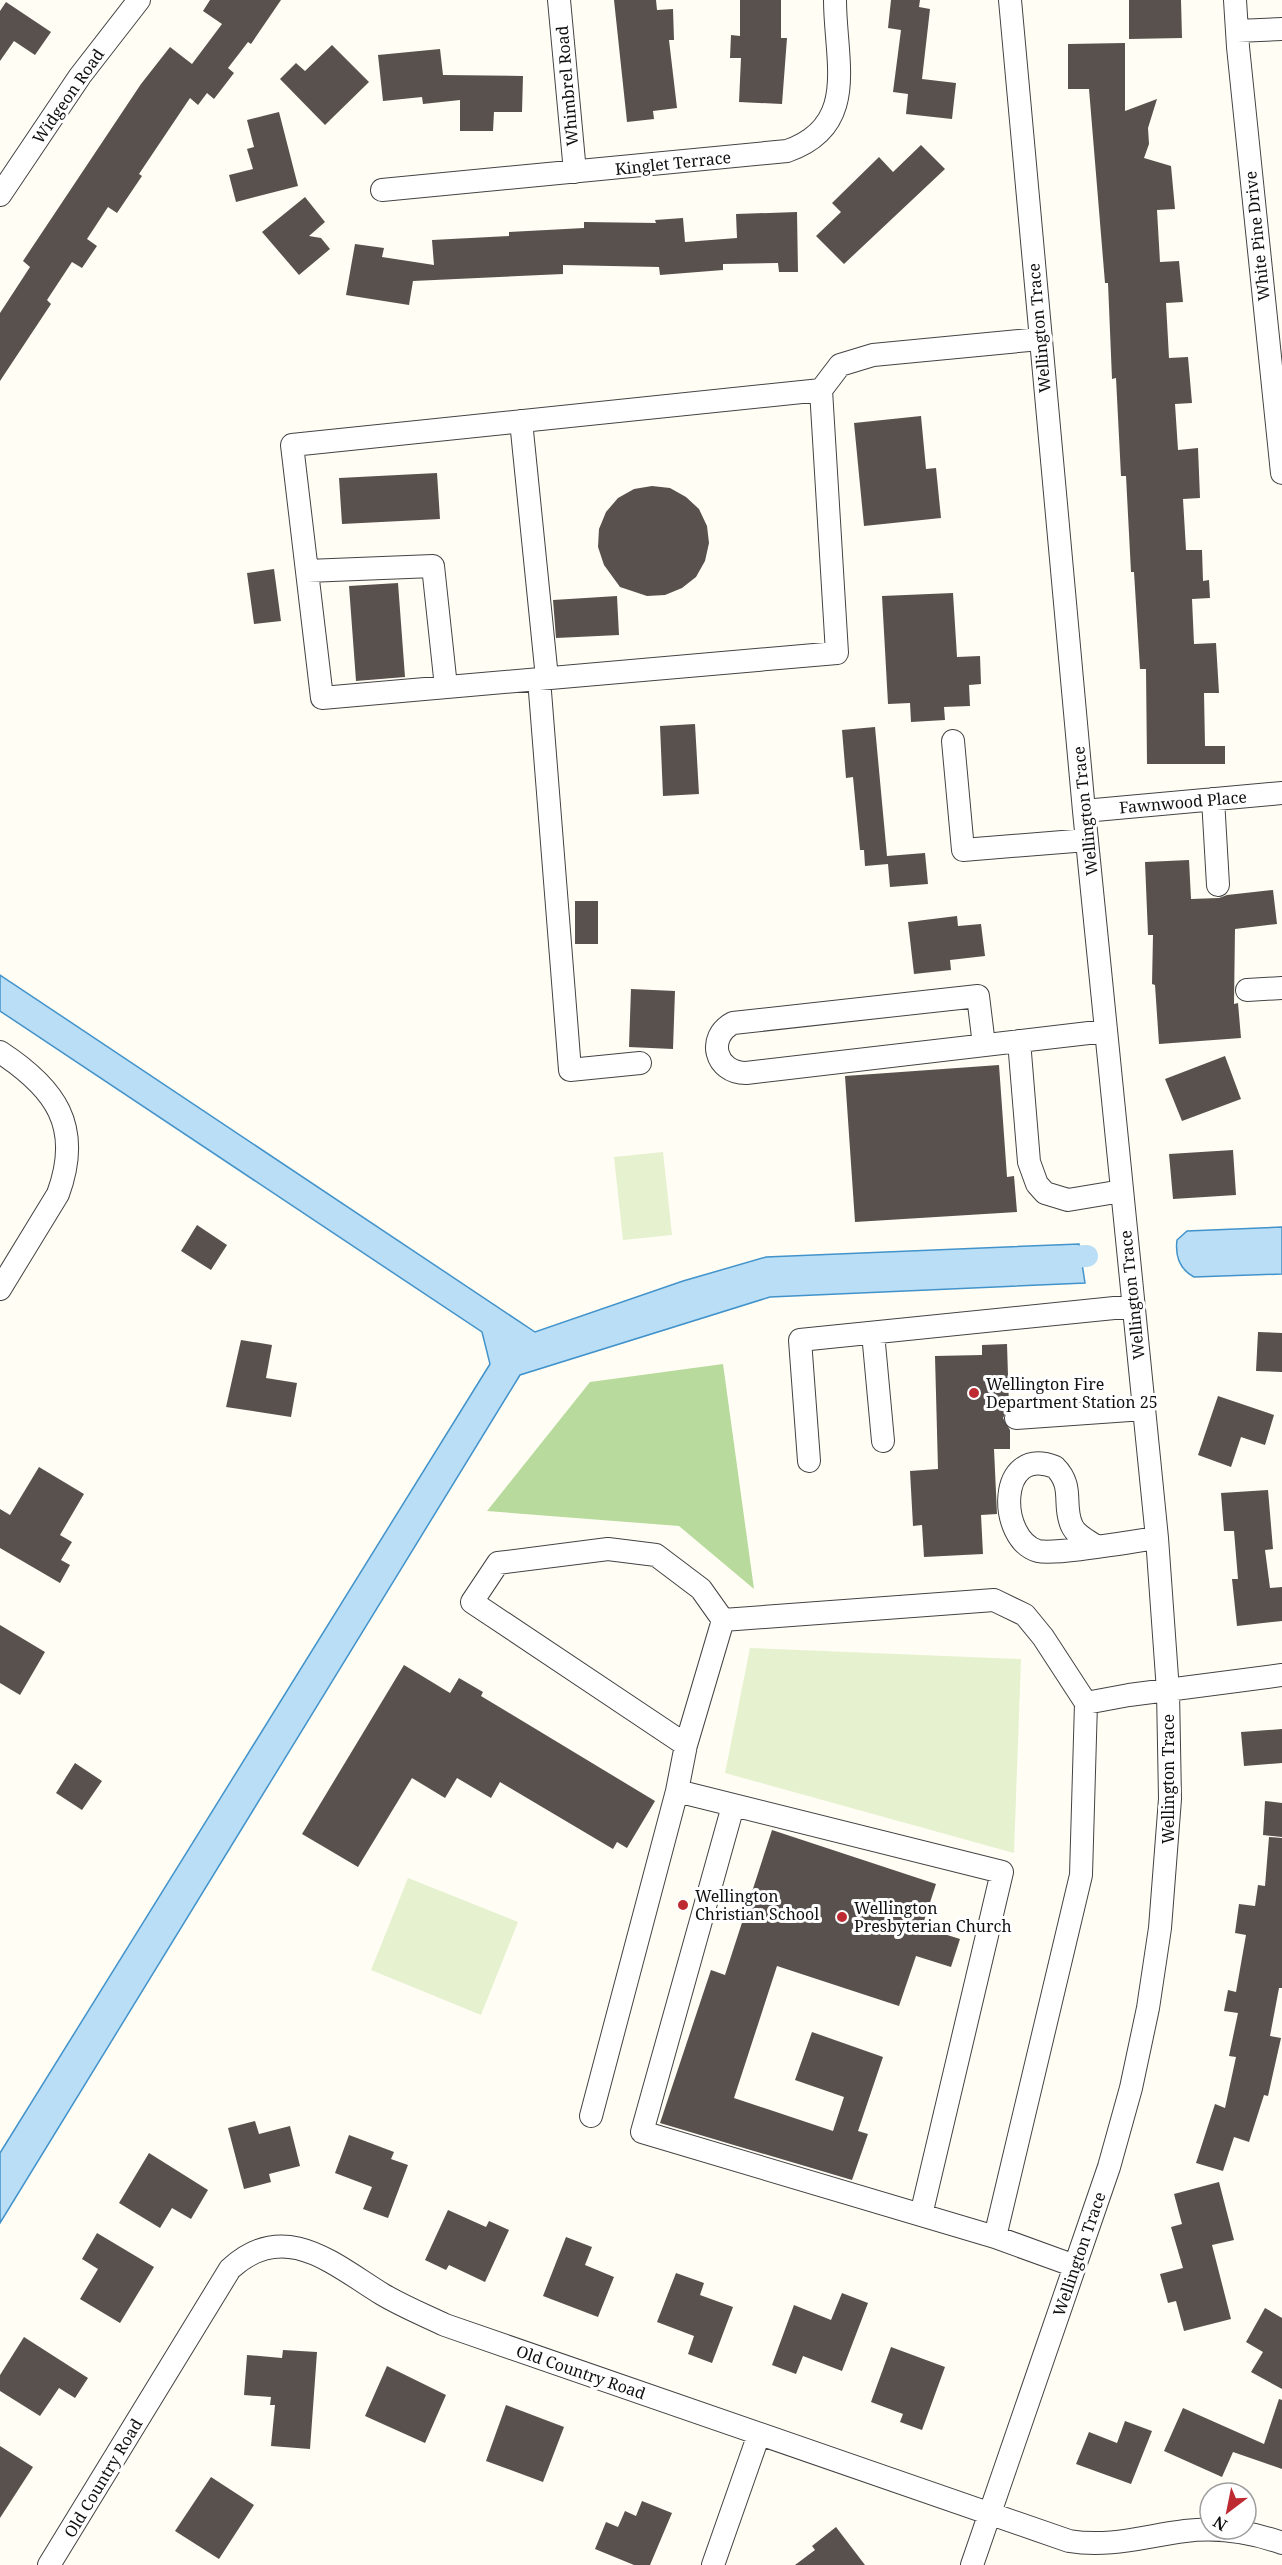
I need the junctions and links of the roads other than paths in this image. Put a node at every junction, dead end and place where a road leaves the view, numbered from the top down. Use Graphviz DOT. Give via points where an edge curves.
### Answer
graph roads {
  1 [pos="139,0"];
  2 [pos="559,0"];
  3 [pos="835,0"];
  4 [pos="1010,0"];
  5 [pos="1235,0"];
  6 [pos="1282,29"];
  7 [pos="1237,31"];
  8 [pos="575,172"];
  9 [pos="382,190"];
  10 [pos="0,195"];
  11 [pos="1272,274"];
  12 [pos="1040,339"];
  13 [pos="821,390"];
  14 [pos="521,422"];
  15 [pos="1282,470"];
  16 [pos="307,571"];
  17 [pos="543,679"];
  18 [pos="446,687"];
  19 [pos="953,741"];
  20 [pos="1282,793"];
  21 [pos="1213,799"];
  22 [pos="1084,811"];
  23 [pos="1087,840"];
  24 [pos="1218,885"];
  25 [pos="1282,988"];
  26 [pos="1247,990"];
  27 [pos="1106,1031"];
  28 [pos="1019,1041"];
  29 [pos="984,1045"];
  30 [pos="0,1052"];
  31 [pos="640,1063"];
  32 [pos="1122,1191"];
  33 [pos="0,1289"];
  34 [pos="1134,1306"];
  35 [pos="873,1333"];
  36 [pos="1144,1409"];
  37 [pos="1017,1418"];
  38 [pos="883,1441"];
  39 [pos="809,1461"];
  40 [pos="1157,1538"];
  41 [pos="1094,1545"];
  42 [pos="723,1620"];
  43 [pos="1282,1675"];
  44 [pos="1168,1691"];
  45 [pos="1086,1703"];
  46 [pos="686,1745"];
  47 [pos="677,1791"];
  48 [pos="733,1806"];
  49 [pos="591,2116"];
  50 [pos="921,2215"];
  51 [pos="995,2237"];
  52 [pos="1075,2266"];
  53 [pos="759,2434"];
  54 [pos="989,2514"];
  55 [pos="1282,2543"];
  56 [pos="49,2565"];
  57 [pos="713,2565"];
  58 [pos="972,2565"];
  1 -- 10 [label="street, Widgeon Road" via="80,76"];
  2 -- 8 [label="street, Whimbrel Road"];
  3 -- 8 [label="street, Kinglet Terrace" via="840,87 827,125 802,146 787,152"];
  4 -- 12 [label="street, Wellington Trace"];
  5 -- 7 [label="street, White Pine Drive"];
  6 -- 7 [label="street"];
  7 -- 11 [label="street, White Pine Drive"];
  8 -- 9 [label="street, Kinglet Terrace"];
  11 -- 15 [label="street, White Pine Drive"];
  12 -- 13 [label="street" via="873,355 840,365"];
  12 -- 22 [label="street, Wellington Trace"];
  13 -- 14 [label="street"];
  13 -- 17 [label="street" via="837,653"];
  14 -- 16 [label="street" via="292,445"];
  14 -- 17 [label="street"];
  16 -- 18 [label="street" via="433,566"];
  16 -- 18 [label="street" via="322,698"];
  17 -- 18 [label="street"];
  17 -- 31 [label="street" via="570,1070"];
  19 -- 23 [label="street" via="963,850"];
  20 -- 21 [label="street, Fawnwood Place"];
  21 -- 22 [label="street, Fawnwood Place"];
  21 -- 24 [label="street"];
  22 -- 23 [label="street, Wellington Trace"];
  23 -- 27 [label="street, Wellington Trace"];
  25 -- 26 [label="street"];
  27 -- 28 [label="street"];
  27 -- 32 [label="street, Wellington Trace"];
  28 -- 29 [label="street"];
  28 -- 32 [label="street" via="1029,1162 1037,1184 1045,1193 1068,1200"];
  29 -- 29 [label="street" via="737,1073 723,1065 716,1049 720,1033 734,1023 978,996"];
  30 -- 33 [label="street" via="34,1076 55,1102 68,1150 64,1178"];
  32 -- 34 [label="street, Wellington Trace"];
  34 -- 35 [label="street"];
  34 -- 36 [label="street, Wellington Trace"];
  35 -- 38 [label="street"];
  35 -- 39 [label="street" via="800,1340"];
  36 -- 37 [label="street"];
  36 -- 40 [label="street, Wellington Trace"];
  40 -- 41 [label="street"];
  40 -- 44 [label="street, Wellington Trace"];
  41 -- 41 [label="street" via="1041,1551 1023,1542 1013,1525 1010,1489 1018,1472 1036,1463 1055,1467 1066,1483 1071,1525"];
  42 -- 45 [label="street" via="994,1600 1024,1615"];
  42 -- 46 [label="street"];
  42 -- 46 [label="street" via="701,1589 656,1555 608,1549 498,1563 472,1602"];
  43 -- 44 [label="street"];
  44 -- 45 [label="street"];
  44 -- 52 [label="street, Wellington Trace" via="1168,1846 1148,2008 1109,2167"];
  45 -- 51 [label="street" via="1081,1875"];
  46 -- 47 [label="street"];
  47 -- 48 [label="street"];
  47 -- 49 [label="street"];
  48 -- 50 [label="street" via="1002,1872"];
  48 -- 50 [label="street" via="642,2132"];
  50 -- 51 [label="street"];
  51 -- 52 [label="street"];
  52 -- 54 [label="street, Wellington Trace"];
  53 -- 54 [label="street, Old Country Road"];
  53 -- 56 [label="street, Old Country Road" via="445,2325 396,2303 318,2255 295,2247 271,2246 256,2250 230,2269"];
  53 -- 57 [label="street"];
  54 -- 55 [label="street, Old Country Road" via="1086,2544 1119,2543 1200,2530 1233,2531"];
  54 -- 58 [label="street, Wellington Trace"];
}
